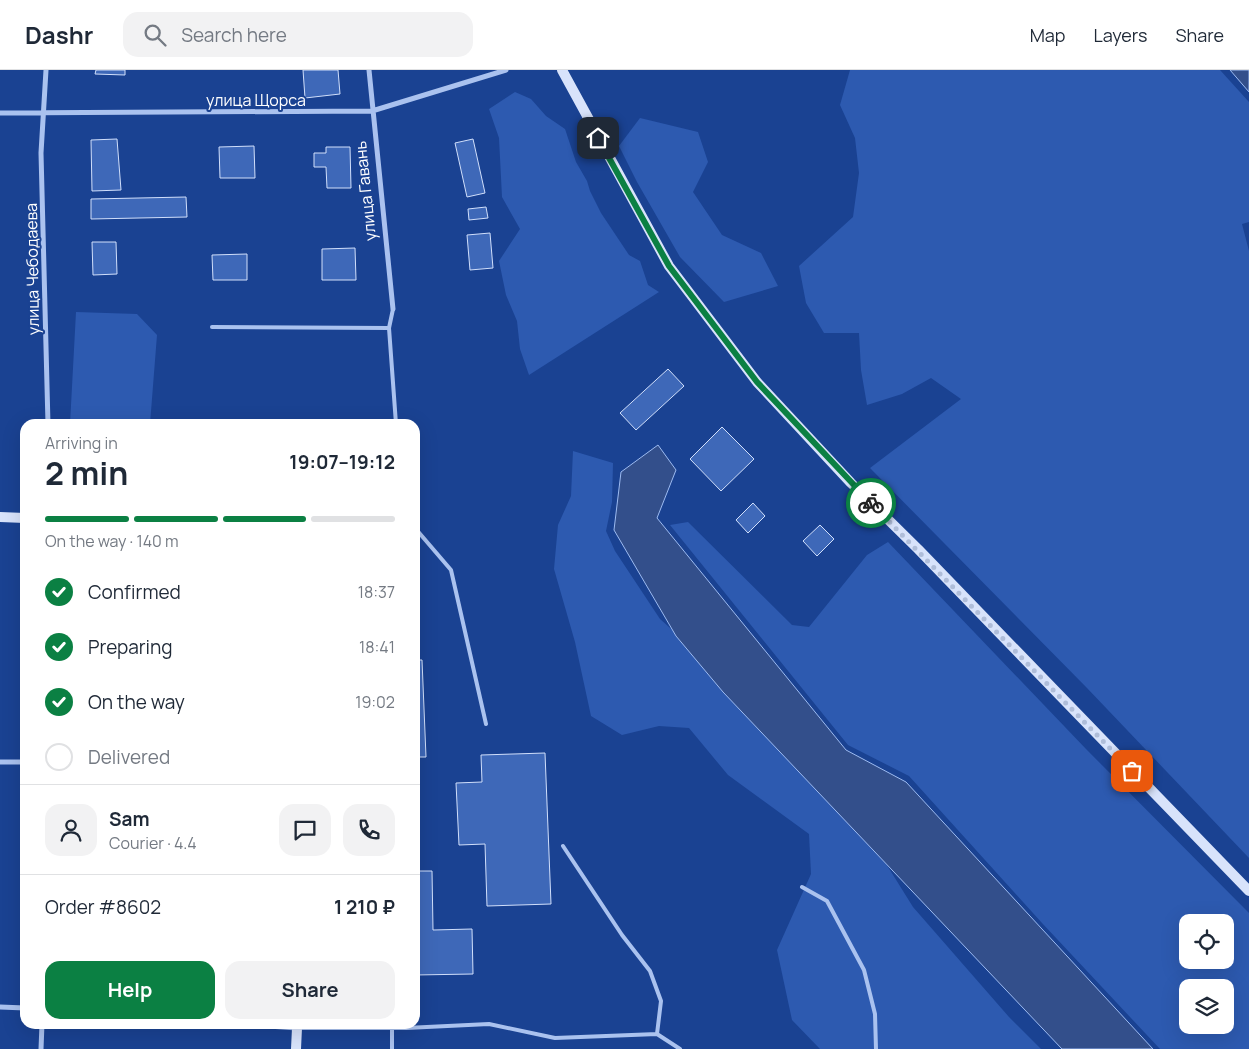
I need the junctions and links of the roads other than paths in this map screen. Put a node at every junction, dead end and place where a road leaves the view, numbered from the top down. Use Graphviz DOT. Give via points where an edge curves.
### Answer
graph roads {
  1 [pos="46,70"];
  2 [pos="369,70"];
  3 [pos="506,70"];
  4 [pos="562,70"];
  5 [pos="372,111"];
  6 [pos="0,113"];
  7 [pos="45,114"];
  8 [pos="393,309"];
  9 [pos="212,327"];
  10 [pos="389,328"];
  11 [pos="48,419"];
  12 [pos="396,419"];
  13 [pos="0,517"];
  14 [pos="20,518"];
  15 [pos="420,534"];
  16 [pos="486,724"];
  17 [pos="0,762"];
  18 [pos="20,762"];
  19 [pos="563,846"];
  20 [pos="802,887"];
  21 [pos="1249,891"];
  22 [pos="0,1007"];
  23 [pos="20,1008"];
  24 [pos="420,1027"];
  25 [pos="42,1029"];
  26 [pos="297,1029"];
  27 [pos="392,1029"];
  28 [pos="657,1034"];
  29 [pos="41,1049"];
  30 [pos="296,1049"];
  31 [pos="392,1049"];
  32 [pos="680,1049"];
  33 [pos="876,1049"];
  1 -- 7 [label="street, улица Чебодаева"];
  2 -- 5 [label="street, улица Гавань"];
  3 -- 5 [label="street, улица Щорса"];
  4 -- 21 [label="main road" via="669,266 757,382 851,483"];
  5 -- 7 [label="street, улица Щорса"];
  5 -- 8 [label="street, улица Гавань"];
  6 -- 7 [label="street, улица Щорса"];
  7 -- 11 [label="street, улица Чебодаева" via="41,153"];
  8 -- 10 [label="lane"];
  9 -- 10 [label="lane"];
  10 -- 12 [label="lane"];
  13 -- 14 [label="main road"];
  15 -- 16 [label="lane" via="451,570"];
  17 -- 18 [label="street"];
  19 -- 28 [label="lane" via="650,971 661,1001"];
  20 -- 33 [label="lane" via="827,900 864,970 875,1014"];
  22 -- 23 [label="street"];
  24 -- 28 [label="lane" via="489,1024 555,1038"];
  25 -- 29 [label="street"];
  26 -- 30 [label="main road"];
  27 -- 31 [label="lane"];
  28 -- 32 [label="lane"];
}
